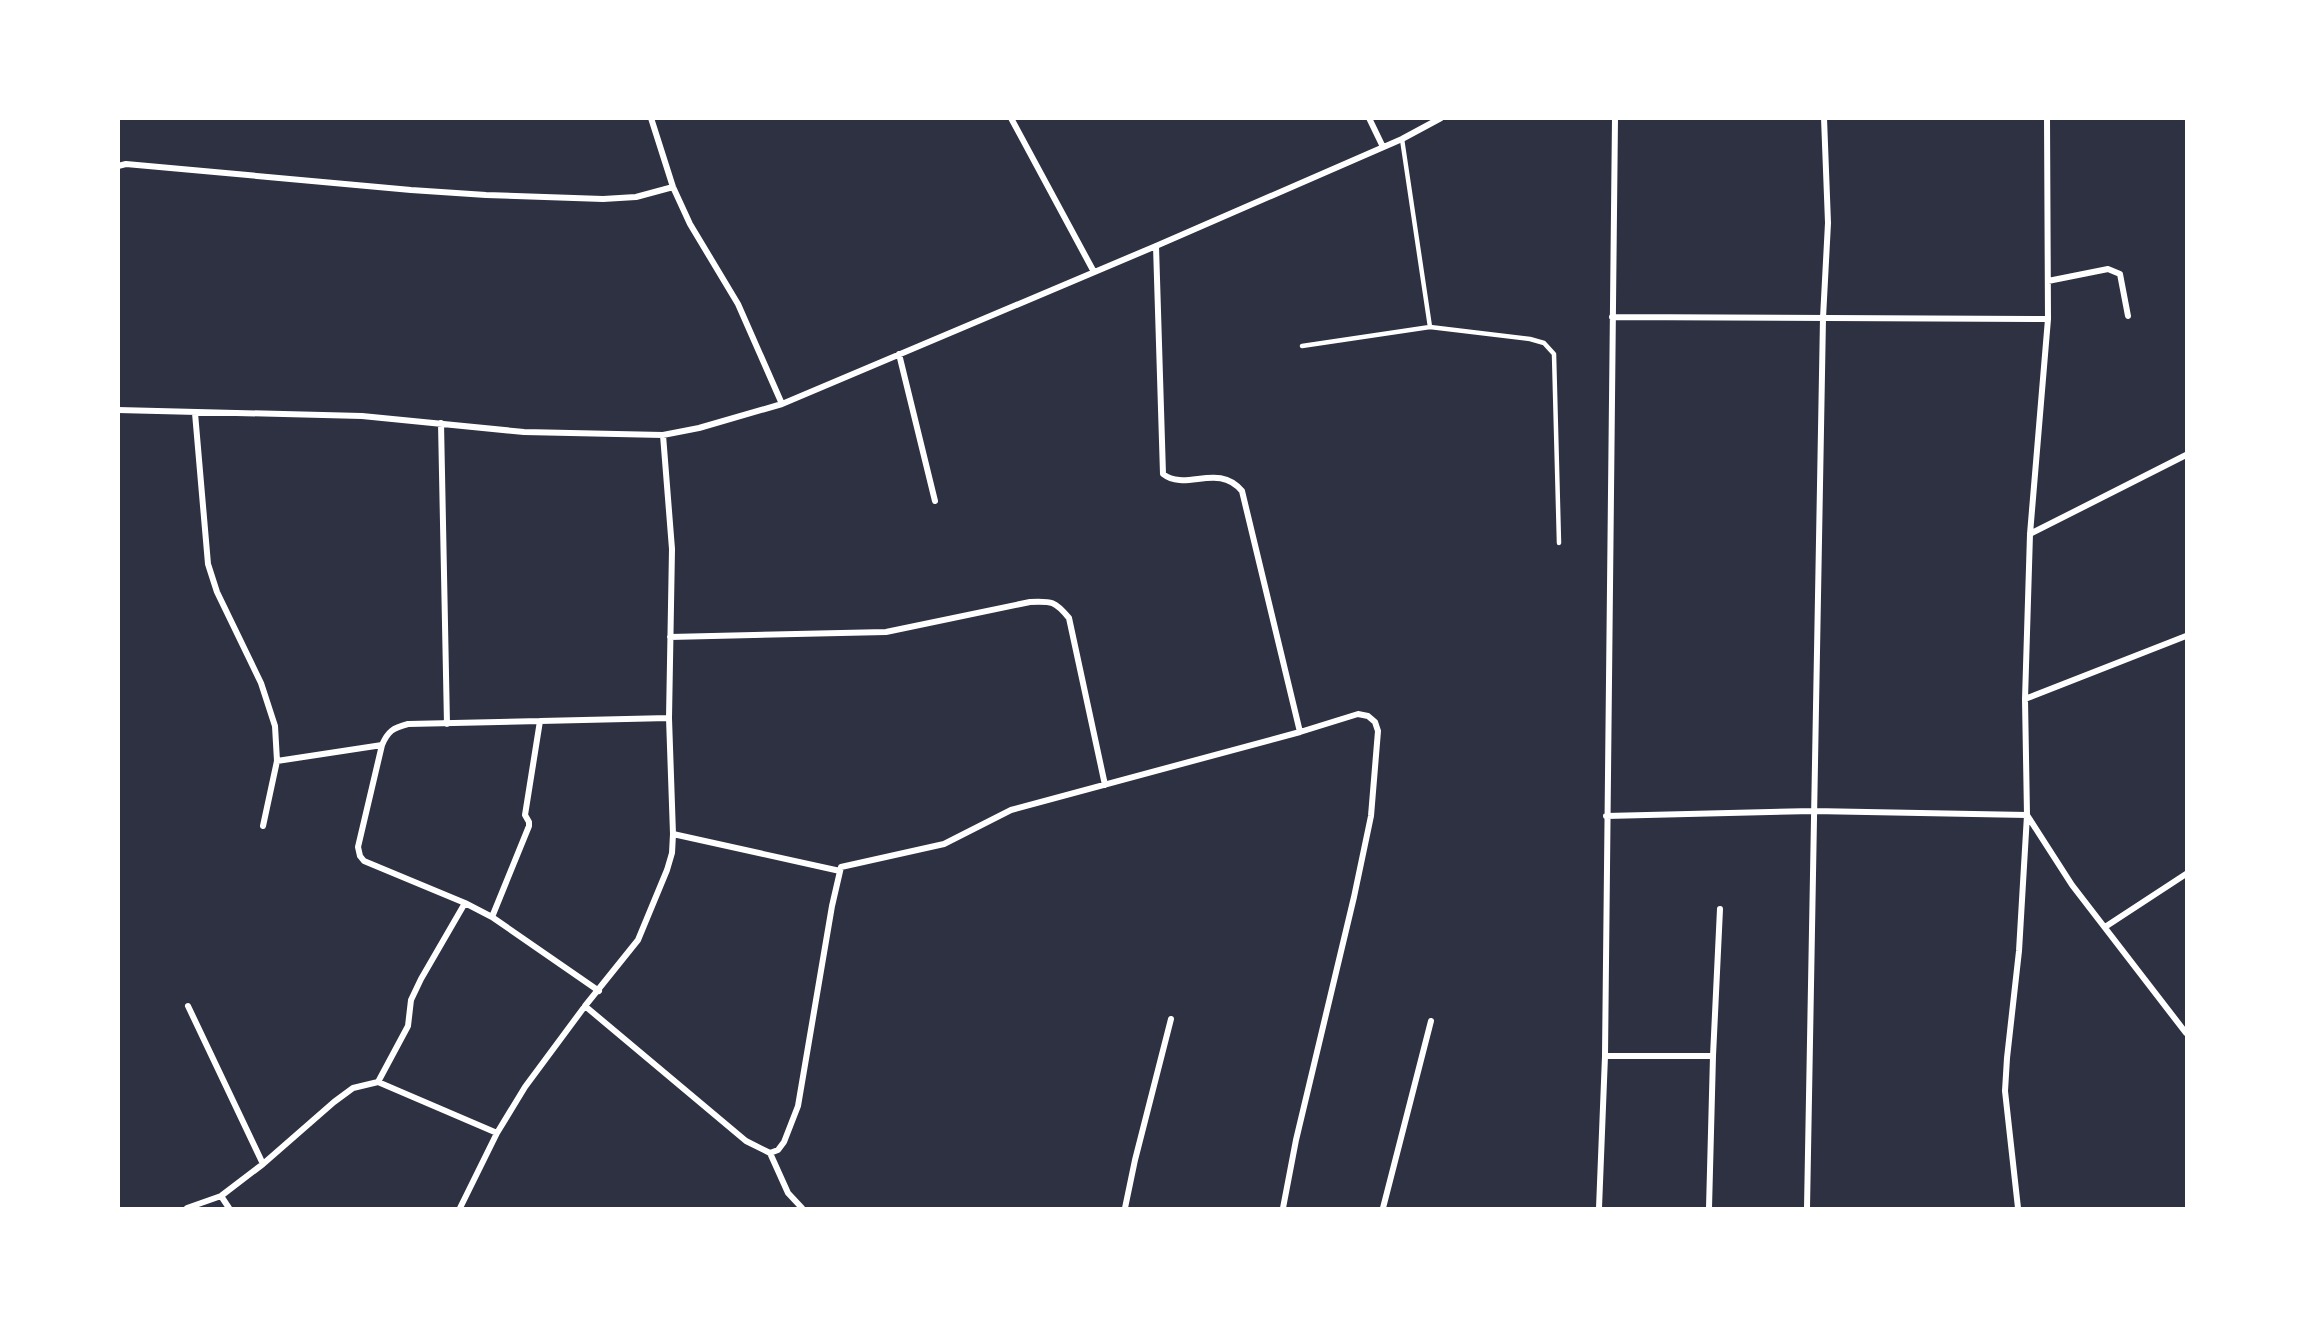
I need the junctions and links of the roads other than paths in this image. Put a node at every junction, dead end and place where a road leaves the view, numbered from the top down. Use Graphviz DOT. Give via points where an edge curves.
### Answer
graph roads {
  1 [pos="651,118"];
  2 [pos="1011,118"];
  3 [pos="1369,118"];
  4 [pos="1441,118"];
  5 [pos="1615,118"];
  6 [pos="1824,118"];
  7 [pos="2048,118"];
  8 [pos="1402,139"];
  9 [pos="1383,147"];
  10 [pos="118,166"];
  11 [pos="673,187"];
  12 [pos="1156,246"];
  13 [pos="1094,272"];
  14 [pos="2048,281"];
  15 [pos="2128,316"];
  16 [pos="1612,317"];
  17 [pos="1823,318"];
  18 [pos="2048,319"];
  19 [pos="1430,327"];
  20 [pos="1302,346"];
  21 [pos="899,354"];
  22 [pos="782,404"];
  23 [pos="118,410"];
  24 [pos="195,413"];
  25 [pos="441,423"];
  26 [pos="663,435"];
  27 [pos="2187,455"];
  28 [pos="935,501"];
  29 [pos="2030,534"];
  30 [pos="1559,543"];
  31 [pos="2187,636"];
  32 [pos="670,637"];
  33 [pos="2025,699"];
  34 [pos="669,718"];
  35 [pos="540,722"];
  36 [pos="447,724"];
  37 [pos="1300,732"];
  38 [pos="382,746"];
  39 [pos="277,760"];
  40 [pos="1105,785"];
  41 [pos="1814,811"];
  42 [pos="2027,815"];
  43 [pos="1606,816"];
  44 [pos="263,826"];
  45 [pos="673,834"];
  46 [pos="840,871"];
  47 [pos="2187,874"];
  48 [pos="465,903"];
  49 [pos="1720,909"];
  50 [pos="492,917"];
  51 [pos="2105,927"];
  52 [pos="599,991"];
  53 [pos="188,1006"];
  54 [pos="585,1006"];
  55 [pos="1171,1019"];
  56 [pos="1431,1021"];
  57 [pos="2187,1033"];
  58 [pos="1605,1056"];
  59 [pos="1713,1056"];
  60 [pos="378,1082"];
  61 [pos="497,1133"];
  62 [pos="770,1153"];
  63 [pos="263,1164"];
  64 [pos="221,1196"];
  65 [pos="187,1209"];
  66 [pos="230,1209"];
  67 [pos="460,1209"];
  68 [pos="802,1209"];
  69 [pos="1125,1209"];
  70 [pos="1283,1209"];
  71 [pos="1383,1209"];
  72 [pos="1599,1209"];
  73 [pos="1709,1209"];
  74 [pos="1807,1209"];
  75 [pos="2018,1209"];
  1 -- 11 [label="street"];
  2 -- 13 [label="street"];
  3 -- 9 [label="street"];
  4 -- 8 [label="street"];
  5 -- 16 [label="street"];
  6 -- 17 [label="street" via="1828,223"];
  7 -- 14 [label="street"];
  8 -- 9 [label="street"];
  8 -- 19 [label="lane"];
  9 -- 12 [label="street"];
  10 -- 11 [label="street" via="497,195 603,199 636,197"];
  11 -- 22 [label="street" via="690,224 738,304"];
  12 -- 13 [label="street"];
  12 -- 37 [label="street" via="1163,474 1173,480 1223,478 1242,491"];
  13 -- 21 [label="street"];
  14 -- 15 [label="street" via="2115,270 2120,274"];
  14 -- 18 [label="street"];
  16 -- 17 [label="street"];
  16 -- 43 [label="street"];
  17 -- 18 [label="street"];
  17 -- 41 [label="street"];
  18 -- 29 [label="street"];
  19 -- 20 [label="lane"];
  19 -- 30 [label="lane" via="1530,339 1544,343 1554,354"];
  21 -- 22 [label="street"];
  21 -- 28 [label="street"];
  22 -- 26 [label="street"];
  23 -- 24 [label="street"];
  24 -- 25 [label="street" via="362,416"];
  24 -- 39 [label="street" via="208,564 217,592 261,683 275,726"];
  25 -- 26 [label="street" via="524,432"];
  25 -- 36 [label="street"];
  26 -- 32 [label="street" via="672,549"];
  27 -- 29 [label="street"];
  29 -- 33 [label="street"];
  31 -- 33 [label="street"];
  32 -- 34 [label="street"];
  32 -- 40 [label="street" via="886,632 1051,601 1069,618"];
  33 -- 42 [label="street"];
  34 -- 35 [label="street"];
  34 -- 45 [label="street"];
  35 -- 36 [label="street"];
  35 -- 50 [label="street" via="525,815 529,826"];
  36 -- 38 [label="street" via="408,723 387,733"];
  37 -- 40 [label="street"];
  37 -- 70 [label="street" via="1358,714 1368,716 1378,730 1371,816"];
  38 -- 39 [label="street"];
  38 -- 48 [label="street" via="358,847 360,856"];
  39 -- 44 [label="street"];
  40 -- 46 [label="street" via="1011,810 944,844 844,865"];
  41 -- 42 [label="street"];
  41 -- 43 [label="street"];
  41 -- 74 [label="street"];
  42 -- 51 [label="street" via="2072,885"];
  42 -- 75 [label="street" via="2005,1091"];
  43 -- 58 [label="street"];
  45 -- 46 [label="street"];
  45 -- 52 [label="street" via="668,870 638,940"];
  46 -- 62 [label="street" via="798,1106 784,1142"];
  47 -- 51 [label="street"];
  48 -- 50 [label="street"];
  48 -- 60 [label="street" via="411,1000 408,1026"];
  49 -- 59 [label="street"];
  50 -- 52 [label="street"];
  51 -- 57 [label="street"];
  52 -- 54 [label="street"];
  53 -- 63 [label="street"];
  54 -- 61 [label="street" via="525,1087"];
  54 -- 62 [label="street" via="746,1141"];
  55 -- 69 [label="street"];
  56 -- 71 [label="street"];
  58 -- 59 [label="street"];
  58 -- 72 [label="street"];
  59 -- 73 [label="street"];
  60 -- 61 [label="street"];
  60 -- 63 [label="street" via="353,1088"];
  61 -- 67 [label="street"];
  62 -- 68 [label="street" via="788,1194"];
  63 -- 64 [label="street"];
  64 -- 65 [label="street"];
  64 -- 66 [label="street"];
}
